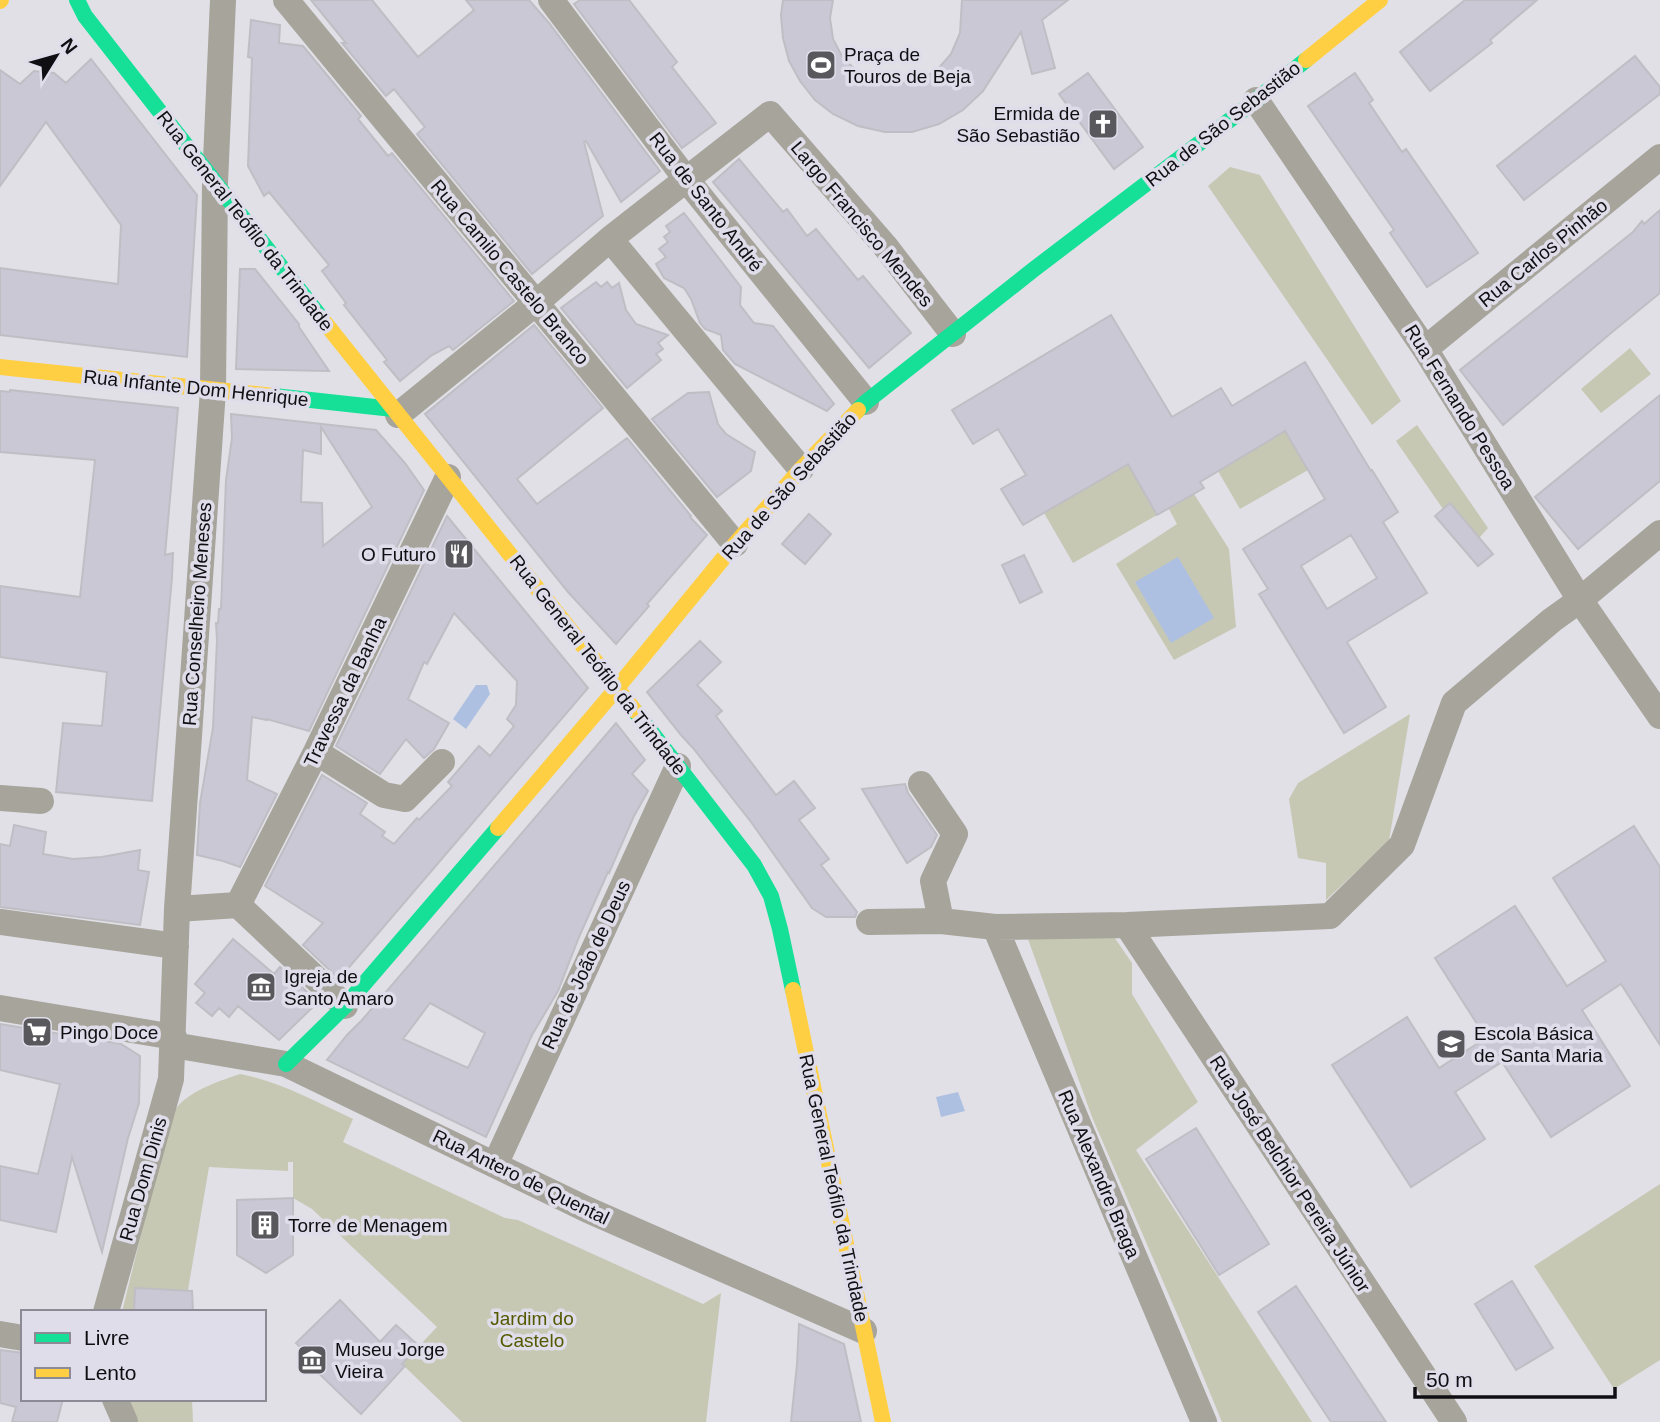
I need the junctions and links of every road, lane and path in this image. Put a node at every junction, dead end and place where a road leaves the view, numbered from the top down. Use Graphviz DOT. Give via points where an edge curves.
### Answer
graph roads {
  1 [pos="223,0"];
  2 [pos="286,0"];
  3 [pos="551,0"];
  4 [pos="1380,0"];
  5 [pos="71,3"];
  6 [pos="1256,100"];
  7 [pos="1660,157"];
  8 [pos="686,178"];
  9 [pos="215,183"];
  10 [pos="610,239"];
  11 [pos="536,303"];
  12 [pos="953,334"];
  13 [pos="1425,349"];
  14 [pos="0,367"];
  15 [pos="213,390"];
  16 [pos="866,402"];
  17 [pos="396,412"];
  18 [pos="801,469"];
  19 [pos="447,477"];
  20 [pos="1660,533"];
  21 [pos="735,544"];
  22 [pos="1580,600"];
  23 [pos="617,688"];
  24 [pos="1660,716"];
  25 [pos="316,752"];
  26 [pos="442,762"];
  27 [pos="678,766"];
  28 [pos="921,784"];
  29 [pos="0,798"];
  30 [pos="41,801"];
  31 [pos="238,905"];
  32 [pos="177,909"];
  33 [pos="941,921"];
  34 [pos="0,922"];
  35 [pos="869,922"];
  36 [pos="1126,925"];
  37 [pos="995,927"];
  38 [pos="176,946"];
  39 [pos="345,1006"];
  40 [pos="0,1008"];
  41 [pos="173,1041"];
  42 [pos="286,1064"];
  43 [pos="495,1165"];
  44 [pos="107,1310"];
  45 [pos="864,1331"];
  46 [pos="0,1334"];
  47 [pos="21,1338"];
  48 [pos="116,1401"];
  49 [pos="125,1422"];
  50 [pos="883,1422"];
  51 [pos="1204,1422"];
  52 [pos="1454,1422"];
  1 -- 9 [label="street, Rua Conselheiro Meneses"];
  2 -- 11 [label="street, Rua Camilo Castelo Branco"];
  3 -- 8 [label="street, Rua de Santo André"];
  4 -- 6 [label="main road, Rua de São Sebastião"];
  5 -- 9 [label="main road, Rua General Teófilo da Trindade"];
  6 -- 12 [label="main road, Rua de São Sebastião"];
  6 -- 13 [label="street, Rua Fernando Pessoa"];
  7 -- 13 [label="street, Rua Carlos Pinhão"];
  8 -- 10 [label="street"];
  8 -- 12 [label="street, Largo Francisco Mendes" via="770,114 885,246"];
  8 -- 16 [label="street, Rua de Santo André"];
  9 -- 15 [label="street, Rua Conselheiro Meneses"];
  9 -- 17 [label="main road, Rua General Teófilo da Trindade"];
  10 -- 11 [label="street"];
  10 -- 18 [label="street"];
  11 -- 17 [label="street"];
  11 -- 21 [label="street, Rua Camilo Castelo Branco"];
  12 -- 16 [label="main road, Rua de São Sebastião"];
  13 -- 22 [label="street, Rua Fernando Pessoa"];
  14 -- 15 [label="main road, Rua Infante Dom Henrique"];
  15 -- 17 [label="main road, Rua Infante Dom Henrique"];
  15 -- 32 [label="street, Rua Conselheiro Meneses"];
  16 -- 18 [label="main road, Rua de São Sebastião"];
  17 -- 19 [label="main road, Rua General Teófilo da Trindade"];
  18 -- 21 [label="main road, Rua de São Sebastião"];
  19 -- 23 [label="main road, Rua General Teófilo da Trindade"];
  19 -- 25 [label="street, Travessa da Banha"];
  20 -- 22 [label="street"];
  21 -- 23 [label="main road, Rua de São Sebastião"];
  22 -- 24 [label="street, Rua Fernando Pessoa"];
  22 -- 36 [label="street" via="1454,703 1402,845 1330,916"];
  23 -- 27 [label="main road, Rua General Teófilo da Trindade"];
  23 -- 39 [label="main road, Rua de São Sebastião"];
  25 -- 26 [label="street" via="384,795 405,799"];
  25 -- 31 [label="street, Travessa da Banha"];
  27 -- 43 [label="street, Rua de João de Deus"];
  27 -- 45 [label="main road, Rua General Teófilo da Trindade" via="754,865 771,896"];
  28 -- 33 [label="street" via="955,834 933,881"];
  29 -- 30 [label="street"];
  31 -- 32 [label="street"];
  31 -- 39 [label="street"];
  32 -- 38 [label="street, Rua Conselheiro Meneses"];
  33 -- 35 [label="street"];
  33 -- 37 [label="street"];
  34 -- 38 [label="street"];
  36 -- 37 [label="street"];
  36 -- 52 [label="street, Rua José Belchior Pereira Júnior"];
  37 -- 51 [label="street, Rua Alexandre Braga"];
  38 -- 41 [label="street, Rua Conselheiro Meneses"];
  39 -- 42 [label="main road, Rua de São Sebastião"];
  40 -- 41 [label="street, Rua Antero de Quental"];
  41 -- 42 [label="street, Rua Antero de Quental"];
  41 -- 44 [label="street, Rua Dom Dinis" via="171,1079"];
  42 -- 43 [label="street, Rua Antero de Quental"];
  43 -- 45 [label="street, Rua Antero de Quental"];
  45 -- 50 [label="main road, Rua General Teófilo da Trindade"];
  46 -- 47 [label="street"];
  48 -- 49 [label="street"];
}
